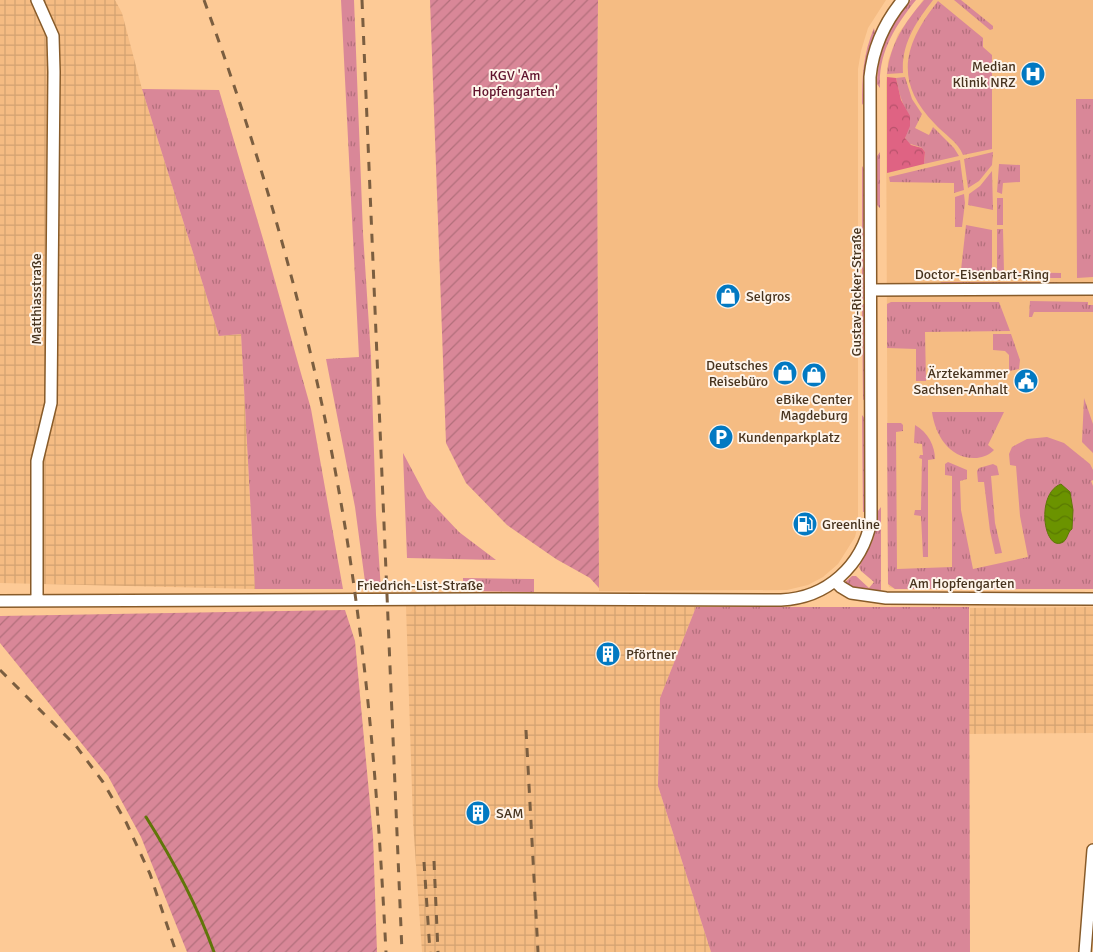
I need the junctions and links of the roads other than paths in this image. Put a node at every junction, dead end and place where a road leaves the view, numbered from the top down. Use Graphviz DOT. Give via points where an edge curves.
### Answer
graph roads {
  1 [pos="37,0"];
  2 [pos="903,0"];
  3 [pos="1093,289"];
  4 [pos="871,290"];
  5 [pos="835,581"];
  6 [pos="1093,599"];
  7 [pos="37,600"];
  8 [pos="0,601"];
  9 [pos="1093,850"];
  10 [pos="1086,952"];
  1 -- 7 [label="street, Matthiasstraße" via="53,36 54,72 51,403 37,462"];
  2 -- 4 [label="street, Gustav-Ricker-Straße" via="883,30 871,69"];
  3 -- 4 [label="street, Doctor-Eisenbart-Ring"];
  4 -- 5 [label="street, Gustav-Ricker-Straße" via="871,521 859,554"];
  5 -- 6 [label="street, Am Hopfengarten" via="850,593 886,598"];
  5 -- 7 [label="street, Friedrich-List-Straße" via="813,594 781,600"];
  7 -- 8 [label="street, Friedrich-List-Straße"];
  9 -- 10 [label="street"];
}
